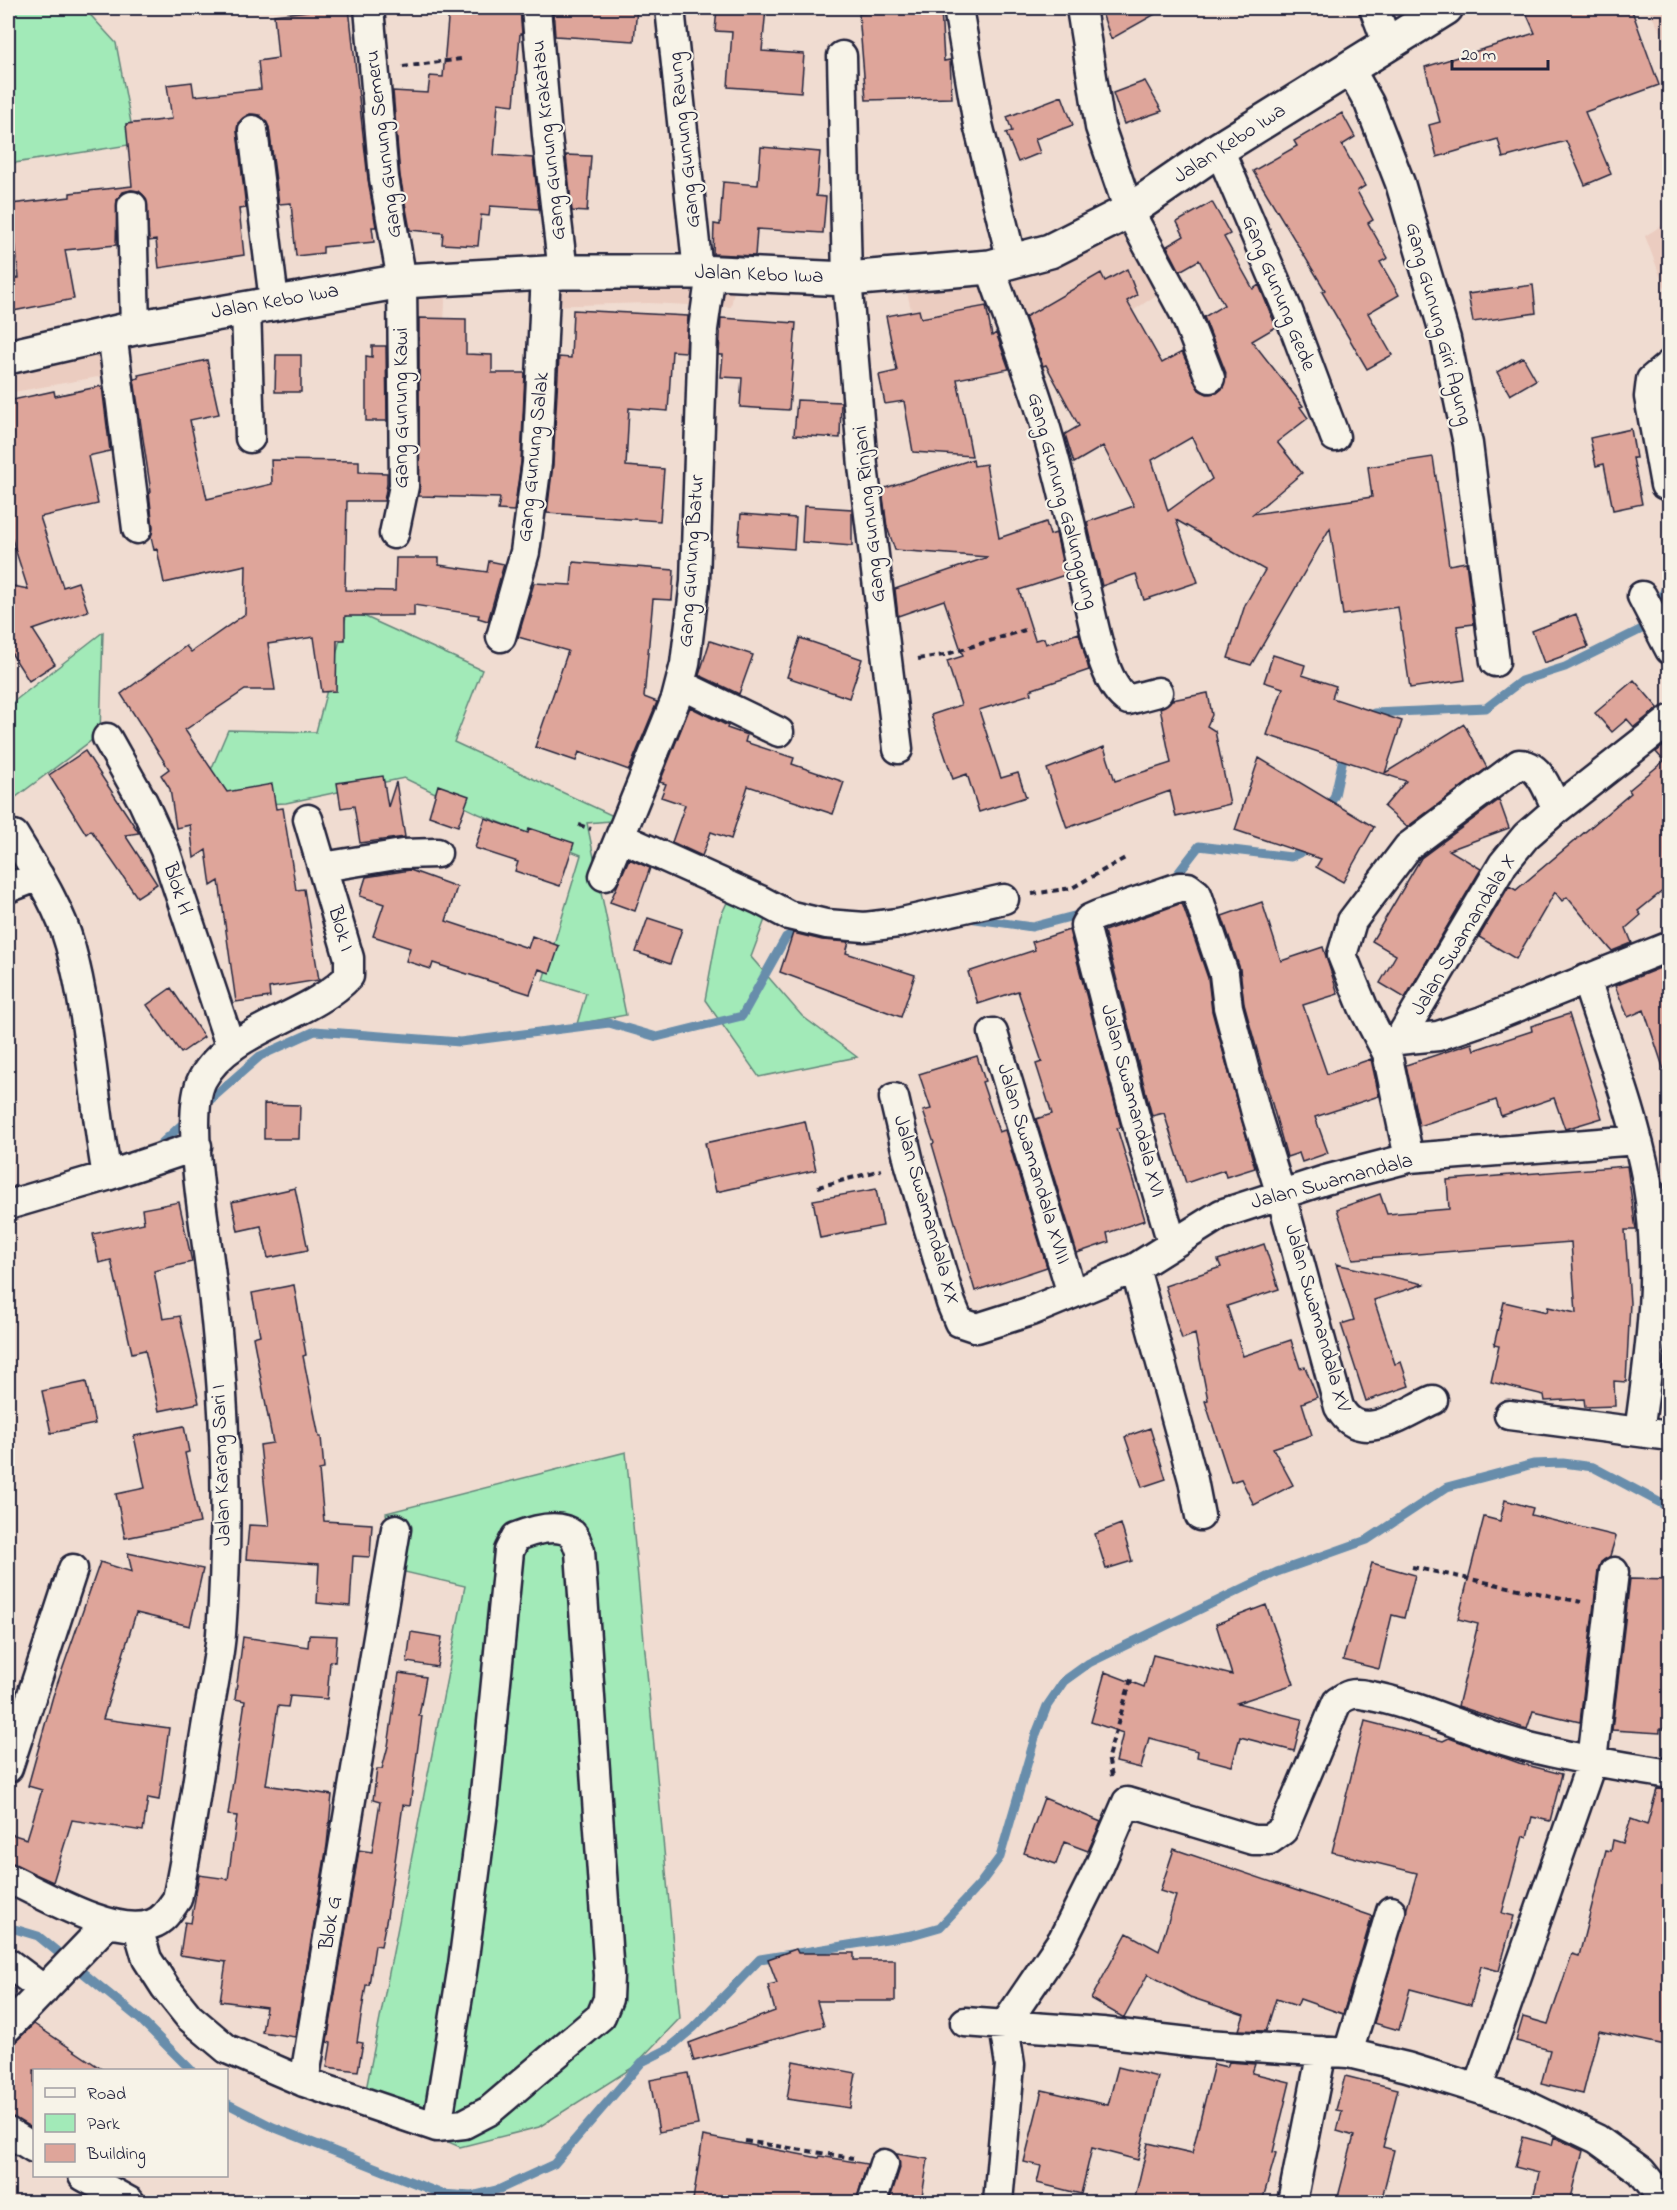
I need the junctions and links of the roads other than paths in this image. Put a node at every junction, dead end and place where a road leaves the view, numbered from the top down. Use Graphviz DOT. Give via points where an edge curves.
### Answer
graph roads {
  1 [pos="369,8"];
  2 [pos="536,8"];
  3 [pos="670,8"];
  4 [pos="958,8"];
  5 [pos="1081,8"];
  6 [pos="1374,8"];
  7 [pos="1446,8"];
  8 [pos="1388,45"];
  9 [pos="842,56"];
  10 [pos="1350,69"];
  11 [pos="253,130"];
  12 [pos="1219,149"];
  13 [pos="132,206"];
  14 [pos="1129,211"];
  15 [pos="1001,264"];
  16 [pos="704,272"];
  17 [pos="554,273"];
  18 [pos="847,279"];
  19 [pos="402,281"];
  20 [pos="260,304"];
  21 [pos="124,330"];
  22 [pos="8,357"];
  23 [pos="1670,364"];
  24 [pos="1210,378"];
  25 [pos="1335,437"];
  26 [pos="250,438"];
  27 [pos="1665,485"];
  28 [pos="137,529"];
  29 [pos="394,534"];
  30 [pos="1642,596"];
  31 [pos="501,638"];
  32 [pos="1670,650"];
  33 [pos="1495,662"];
  34 [pos="680,684"];
  35 [pos="1158,692"];
  36 [pos="1670,720"];
  37 [pos="779,732"];
  38 [pos="107,738"];
  39 [pos="898,749"];
  40 [pos="1557,809"];
  41 [pos="308,819"];
  42 [pos="14,835"];
  43 [pos="620,837"];
  44 [pos="437,853"];
  45 [pos="323,867"];
  46 [pos="39,876"];
  47 [pos="604,876"];
  48 [pos="8,888"];
  49 [pos="1004,899"];
  50 [pos="1670,946"];
  51 [pos="1586,979"];
  52 [pos="993,1033"];
  53 [pos="1392,1040"];
  54 [pos="231,1048"];
  55 [pos="894,1098"];
  56 [pos="1637,1140"];
  57 [pos="197,1146"];
  58 [pos="1409,1158"];
  59 [pos="107,1176"];
  60 [pos="1281,1195"];
  61 [pos="8,1205"];
  62 [pos="1172,1243"];
  63 [pos="1135,1268"];
  64 [pos="1072,1294"];
  65 [pos="959,1322"];
  66 [pos="1433,1400"];
  67 [pos="1509,1415"];
  68 [pos="1639,1432"];
  69 [pos="1670,1436"];
  70 [pos="1200,1516"];
  71 [pos="396,1529"];
  72 [pos="73,1569"];
  73 [pos="1614,1572"];
  74 [pos="1592,1761"];
  75 [pos="8,1768"];
  76 [pos="1670,1774"];
  77 [pos="8,1878"];
  78 [pos="1391,1911"];
  79 [pos="138,1928"];
  80 [pos="101,1930"];
  81 [pos="8,1963"];
  82 [pos="44,1990"];
  83 [pos="965,2022"];
  84 [pos="1005,2026"];
  85 [pos="8,2027"];
  86 [pos="1335,2052"];
  87 [pos="304,2082"];
  88 [pos="1478,2087"];
  89 [pos="437,2127"];
  90 [pos="8,2132"];
  91 [pos="33,2147"];
  92 [pos="884,2164"];
  93 [pos="86,2177"];
  94 [pos="130,2202"];
  95 [pos="872,2202"];
  96 [pos="998,2202"];
  97 [pos="1292,2202"];
  98 [pos="1666,2202"];
  1 -- 19 [label="street, Gang Gunung Semeru" via="384,178"];
  2 -- 17 [label="street, Gang Gunung Krakatau"];
  3 -- 16 [label="street, Gang Gunung Raung"];
  4 -- 15 [label="street"];
  5 -- 14 [label="street" via="1100,127"];
  6 -- 8 [label="street"];
  7 -- 8 [label="street, Jalan Kebo Iwa"];
  8 -- 10 [label="street, Jalan Kebo Iwa"];
  9 -- 18 [label="street, Gang Gunung Rinjani"];
  10 -- 12 [label="street, Jalan Kebo Iwa"];
  10 -- 33 [label="street, Gang Gunung Giri Agung" via="1369,104 1400,183 1446,339 1475,485"];
  11 -- 20 [label="street"];
  12 -- 14 [label="street, Jalan Kebo Iwa"];
  12 -- 25 [label="street, Gang Gunung Gede" via="1288,311"];
  13 -- 21 [label="street"];
  14 -- 15 [label="street, Jalan Kebo Iwa" via="1050,251"];
  14 -- 24 [label="street" via="1180,305"];
  15 -- 18 [label="street, Jalan Kebo Iwa"];
  15 -- 35 [label="street, Gang Gunung Galunggung" via="1108,672 1117,691 1128,700"];
  16 -- 17 [label="street, Jalan Kebo Iwa"];
  16 -- 18 [label="street, Jalan Kebo Iwa"];
  16 -- 34 [label="street, Gang Gunung Batur" via="695,582"];
  17 -- 19 [label="street, Jalan Kebo Iwa"];
  17 -- 31 [label="street, Gang Gunung Salak" via="525,552"];
  18 -- 39 [label="street, Gang Gunung Rinjani" via="863,466"];
  19 -- 20 [label="street, Jalan Kebo Iwa"];
  19 -- 29 [label="street, Gang Gunung Kawi" via="404,486"];
  20 -- 21 [label="street, Jalan Kebo Iwa"];
  20 -- 26 [label="street"];
  21 -- 22 [label="street, Jalan Kebo Iwa"];
  21 -- 28 [label="street"];
  23 -- 27 [label="street" via="1651,380 1649,398"];
  30 -- 32 [label="street"];
  34 -- 37 [label="street"];
  34 -- 43 [label="street, Gang Gunung Batur"];
  36 -- 40 [label="street, Jalan Swamandala X"];
  38 -- 54 [label="street, Blok H" via="165,850"];
  40 -- 53 [label="street, Jalan Swamandala X" via="1526,836 1503,864"];
  40 -- 53 [label="street" via="1536,768 1519,764 1408,847 1352,921 1342,955 1363,1007"];
  41 -- 45 [label="street, Blok I"];
  42 -- 46 [label="street"];
  43 -- 47 [label="street, Gang Gunung Batur"];
  43 -- 49 [label="street" via="789,915 826,924 865,927 898,923"];
  44 -- 45 [label="street" via="402,854"];
  45 -- 54 [label="street, Blok I" via="349,958 349,976 322,997"];
  46 -- 48 [label="street"];
  46 -- 59 [label="street" via="56,909 81,992"];
  50 -- 51 [label="street"];
  51 -- 53 [label="street" via="1460,1029"];
  51 -- 56 [label="street"];
  52 -- 64 [label="street, Jalan Swamandala XVIII"];
  53 -- 58 [label="street"];
  54 -- 57 [label="street, Jalan Karang Sari I" via="202,1080 195,1104"];
  55 -- 65 [label="street, Jalan Swamandala XX" via="909,1162"];
  56 -- 58 [label="street, Jalan Swamandala"];
  56 -- 68 [label="street" via="1647,1180 1655,1267 1654,1323"];
  57 -- 59 [label="street"];
  57 -- 79 [label="street, Jalan Karang Sari I" via="222,1429 225,1557 221,1638 177,1899 167,1915"];
  58 -- 60 [label="street, Jalan Swamandala"];
  59 -- 61 [label="street"];
  60 -- 62 [label="street, Jalan Swamandala" via="1221,1214"];
  60 -- 62 [label="street, Jalan Swamandala XVI" via="1228,1007 1224,974 1197,894 1188,887 1170,890 1089,919 1085,925 1093,958"];
  60 -- 66 [label="street, Jalan Swamandala XV" via="1345,1419 1370,1428"];
  62 -- 63 [label="street, Jalan Swamandala"];
  63 -- 64 [label="street, Jalan Swamandala"];
  63 -- 70 [label="street"];
  64 -- 65 [label="street, Jalan Swamandala" via="977,1328"];
  67 -- 68 [label="street"];
  68 -- 69 [label="street"];
  71 -- 87 [label="street, Blok G"];
  72 -- 75 [label="street"];
  73 -- 74 [label="street"];
  74 -- 76 [label="street"];
  74 -- 84 [label="street" via="1516,1743 1365,1694 1349,1694 1337,1702 1283,1830 1269,1840 1253,1840 1127,1802 1063,1939"];
  74 -- 88 [label="street"];
  77 -- 80 [label="street"];
  78 -- 86 [label="street"];
  79 -- 80 [label="street"];
  79 -- 87 [label="street" via="147,1959 189,2017 227,2049"];
  80 -- 82 [label="street"];
  81 -- 82 [label="street"];
  82 -- 85 [label="street"];
  83 -- 84 [label="street"];
  84 -- 86 [label="street"];
  84 -- 96 [label="street" via="1010,2065"];
  86 -- 88 [label="street"];
  86 -- 97 [label="street"];
  87 -- 89 [label="street"];
  88 -- 98 [label="street" via="1520,2102 1597,2139 1641,2171"];
  89 -- 89 [label="street" via="464,2124 489,2111 601,2016 608,1999 580,1551 573,1535 562,1528 516,1537 509,1551 484,1803"];
  90 -- 91 [label="street"];
  92 -- 95 [label="street"];
  93 -- 94 [label="street"];
}
